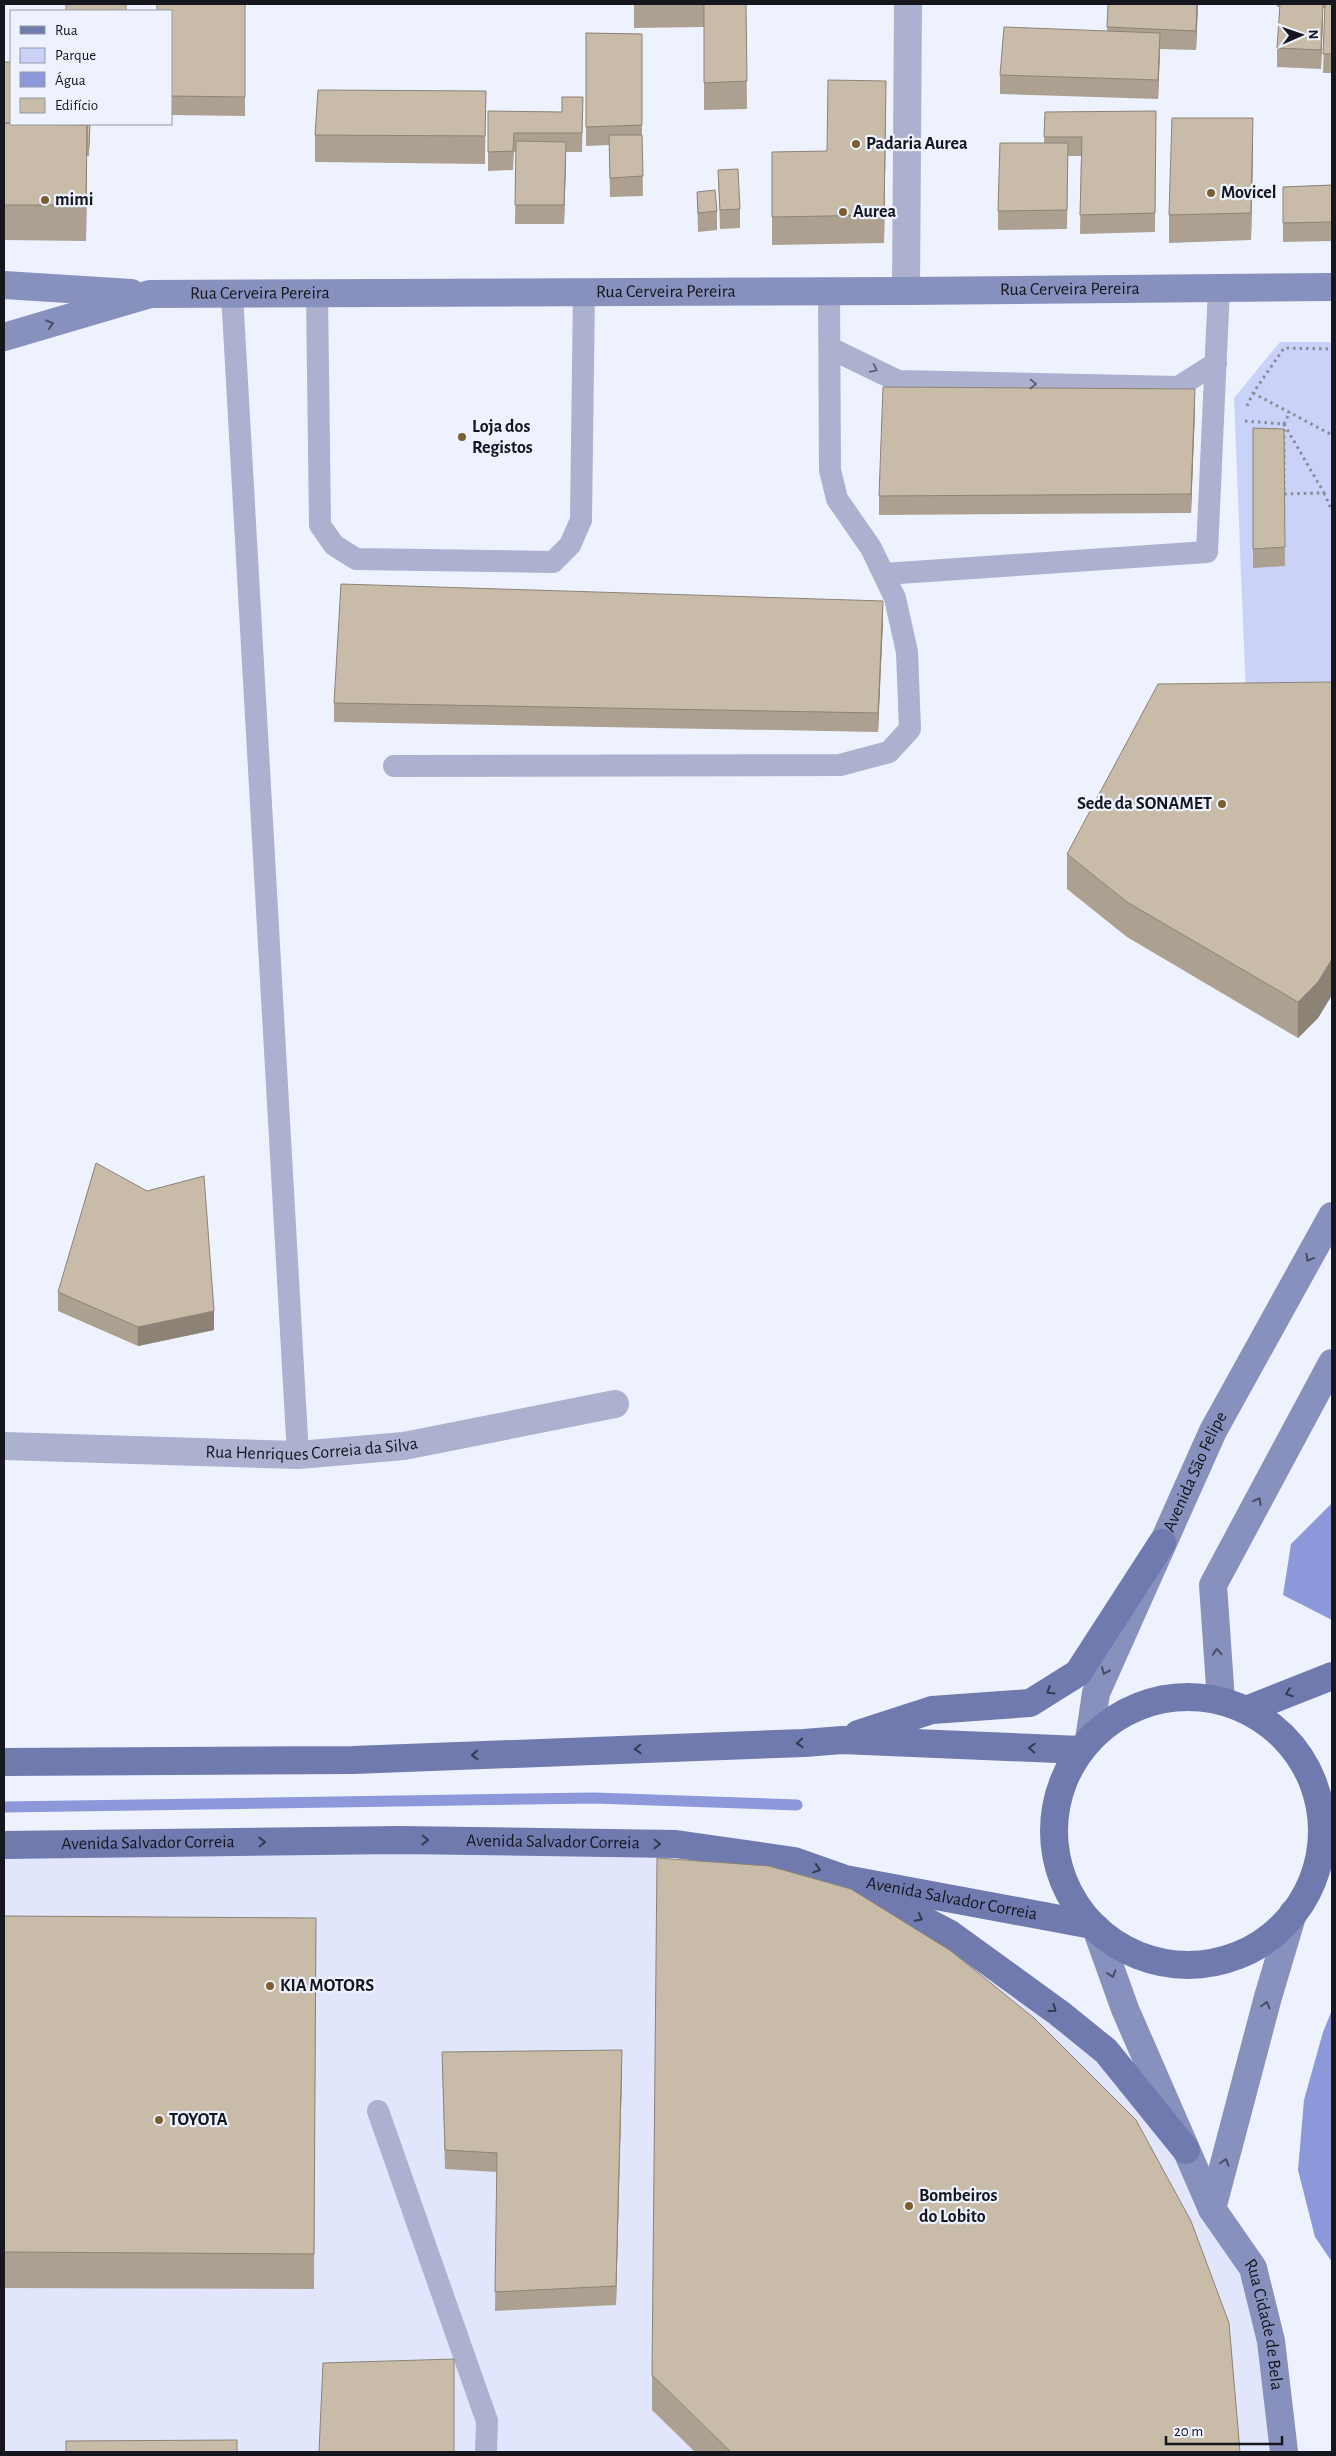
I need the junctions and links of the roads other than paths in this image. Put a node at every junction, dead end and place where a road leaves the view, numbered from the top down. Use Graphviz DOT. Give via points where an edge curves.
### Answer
graph roads {
  1 [pos="908,4"];
  2 [pos="4,285"];
  3 [pos="1332,287"];
  4 [pos="1219,288"];
  5 [pos="829,290"];
  6 [pos="584,291"];
  7 [pos="906,292"];
  8 [pos="317,293"];
  9 [pos="150,294"];
  10 [pos="232,294"];
  11 [pos="4,337"];
  12 [pos="830,348"];
  13 [pos="1216,363"];
  14 [pos="884,574"];
  15 [pos="394,766"];
  16 [pos="1332,1216"];
  17 [pos="1332,1363"];
  18 [pos="615,1404"];
  19 [pos="4,1446"];
  20 [pos="298,1455"];
  21 [pos="1162,1543"];
  22 [pos="1332,1676"];
  23 [pos="1221,1700"];
  24 [pos="1246,1710"];
  25 [pos="842,1740"];
  26 [pos="1085,1745"];
  27 [pos="4,1762"];
  28 [pos="4,1845"];
  29 [pos="1332,1872"];
  30 [pos="845,1879"];
  31 [pos="1308,1890"];
  32 [pos="1294,1913"];
  33 [pos="1094,1927"];
  34 [pos="378,2111"];
  35 [pos="1186,2150"];
  36 [pos="1212,2209"];
  37 [pos="486,2452"];
  38 [pos="1284,2452"];
  1 -- 7 [label="street"];
  2 -- 9 [label="street"];
  3 -- 4 [label="street, Rua Cerveira Pereira"];
  4 -- 7 [label="street, Rua Cerveira Pereira"];
  4 -- 13 [label="lane"];
  5 -- 6 [label="street, Rua Cerveira Pereira"];
  5 -- 7 [label="street, Rua Cerveira Pereira"];
  5 -- 12 [label="lane"];
  6 -- 8 [label="street, Rua Cerveira Pereira"];
  6 -- 8 [label="lane" via="581,520 570,545 553,562 356,559 334,545 320,525"];
  8 -- 10 [label="street, Rua Cerveira Pereira"];
  9 -- 10 [label="street, Rua Cerveira Pereira"];
  11 -- 9 [label="street, Rua Cerveira Pereira, one-way"];
  10 -- 20 [label="lane"];
  12 -- 13 [label="lane, one-way" via="898,381 1178,387"];
  12 -- 14 [label="lane" via="830,470 837,499 871,548"];
  13 -- 14 [label="lane" via="1207,552"];
  14 -- 15 [label="lane" via="895,598 908,652 910,719 910,729 888,752 840,765"];
  16 -- 21 [label="street, Avenida São Felipe, one-way" via="1213,1431"];
  23 -- 17 [label="street, one-way" via="1213,1585"];
  18 -- 20 [label="street, Rua Henriques Correia da Silva" via="404,1446"];
  19 -- 20 [label="street, Rua Henriques Correia da Silva"];
  21 -- 25 [label="main road, one-way" via="1078,1673 1030,1703 932,1710"];
  21 -- 26 [label="street, Avenida São Felipe, one-way" via="1096,1693"];
  22 -- 24 [label="main road, one-way"];
  23 -- 24 [label="main road"];
  23 -- 26 [label="main road" via="1197,1696 1150,1702 1107,1724"];
  24 -- 31 [label="main road" via="1268,1723 1288,1742 1314,1787 1321,1839 1317,1865"];
  26 -- 25 [label="main road, one-way"];
  25 -- 27 [label="main road, one-way" via="353,1760"];
  26 -- 33 [label="main road" via="1060,1792 1055,1840 1058,1863 1066,1885"];
  28 -- 30 [label="main road, Avenida Salvador Correia, one-way" via="400,1840 676,1844 794,1862"];
  29 -- 31 [label="main road"];
  30 -- 33 [label="main road, Avenida Salvador Correia"];
  30 -- 35 [label="main road, one-way" via="950,1934 1059,2013 1106,2051"];
  31 -- 32 [label="main road"];
  32 -- 33 [label="main road" via="1276,1932 1234,1957 1186,1965 1137,1955"];
  36 -- 32 [label="street, one-way" via="1268,1997"];
  33 -- 35 [label="street, Rua Cidade de Bela, one-way" via="1124,2009"];
  34 -- 37 [label="lane" via="486,2421"];
  35 -- 36 [label="street, Rua Cidade de Bela"];
  36 -- 38 [label="street, Rua Cidade de Bela" via="1253,2268 1271,2341"];
}
